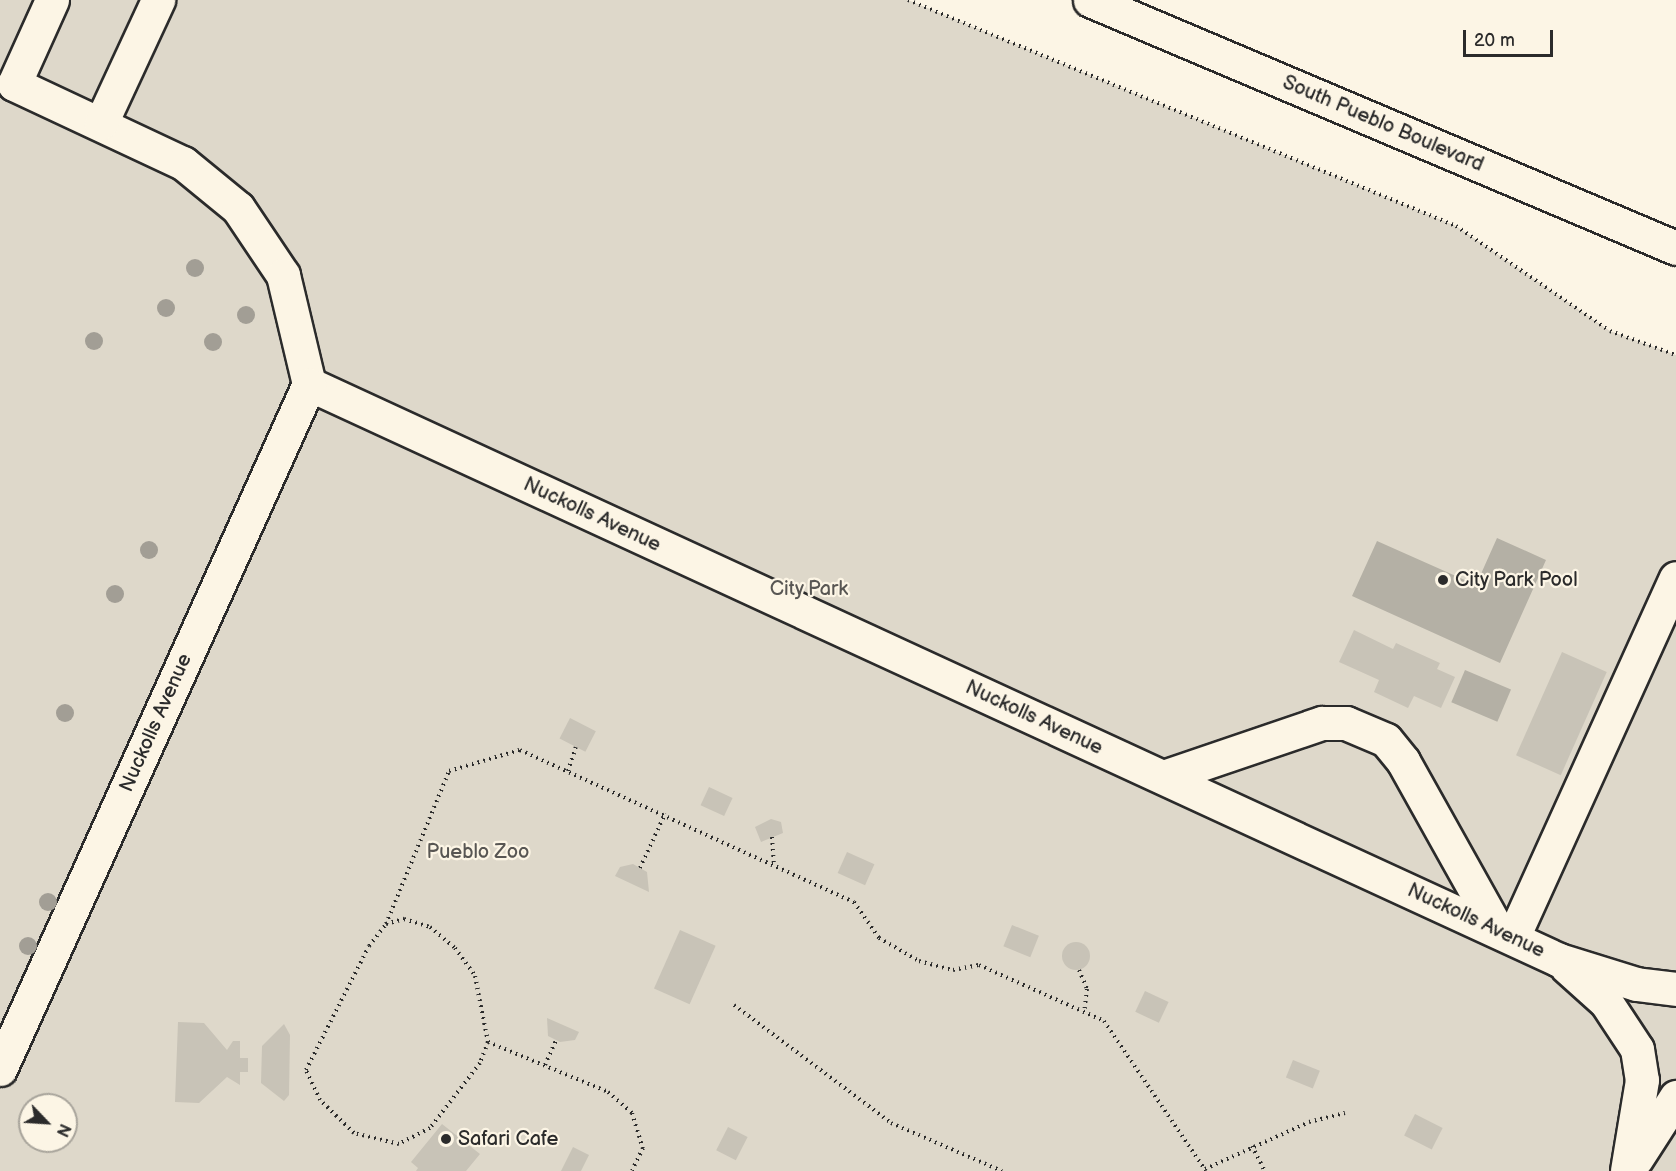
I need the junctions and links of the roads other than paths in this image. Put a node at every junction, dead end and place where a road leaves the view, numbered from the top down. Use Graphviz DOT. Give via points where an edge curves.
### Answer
graph roads {
  1 [pos="52,0"];
  2 [pos="158,0"];
  3 [pos="1090,0"];
  4 [pos="101,123"];
  5 [pos="1676,248"];
  6 [pos="309,384"];
  7 [pos="1676,579"];
  8 [pos="1163,777"];
  9 [pos="1505,933"];
  10 [pos="1558,960"];
  11 [pos="1676,989"];
  12 [pos="0,1069"];
  13 [pos="1676,1097"];
  14 [pos="1628,1171"];
  1 -- 4 [label="street" via="14,84"];
  2 -- 4 [label="street"];
  3 -- 5 [label="street, South Pueblo Boulevard"];
  4 -- 6 [label="street" via="183,163 238,208 283,275"];
  6 -- 8 [label="street, Nuckolls Avenue"];
  6 -- 12 [label="street, Nuckolls Avenue"];
  7 -- 9 [label="street"];
  8 -- 9 [label="street, Nuckolls Avenue"];
  8 -- 9 [label="street" via="1322,723 1346,723 1386,740 1403,760"];
  9 -- 10 [label="street, Nuckolls Avenue"];
  10 -- 11 [label="street" via="1636,984"];
  10 -- 14 [label="street" via="1606,1002 1637,1049 1642,1080"];
  13 -- 14 [label="street"];
}
